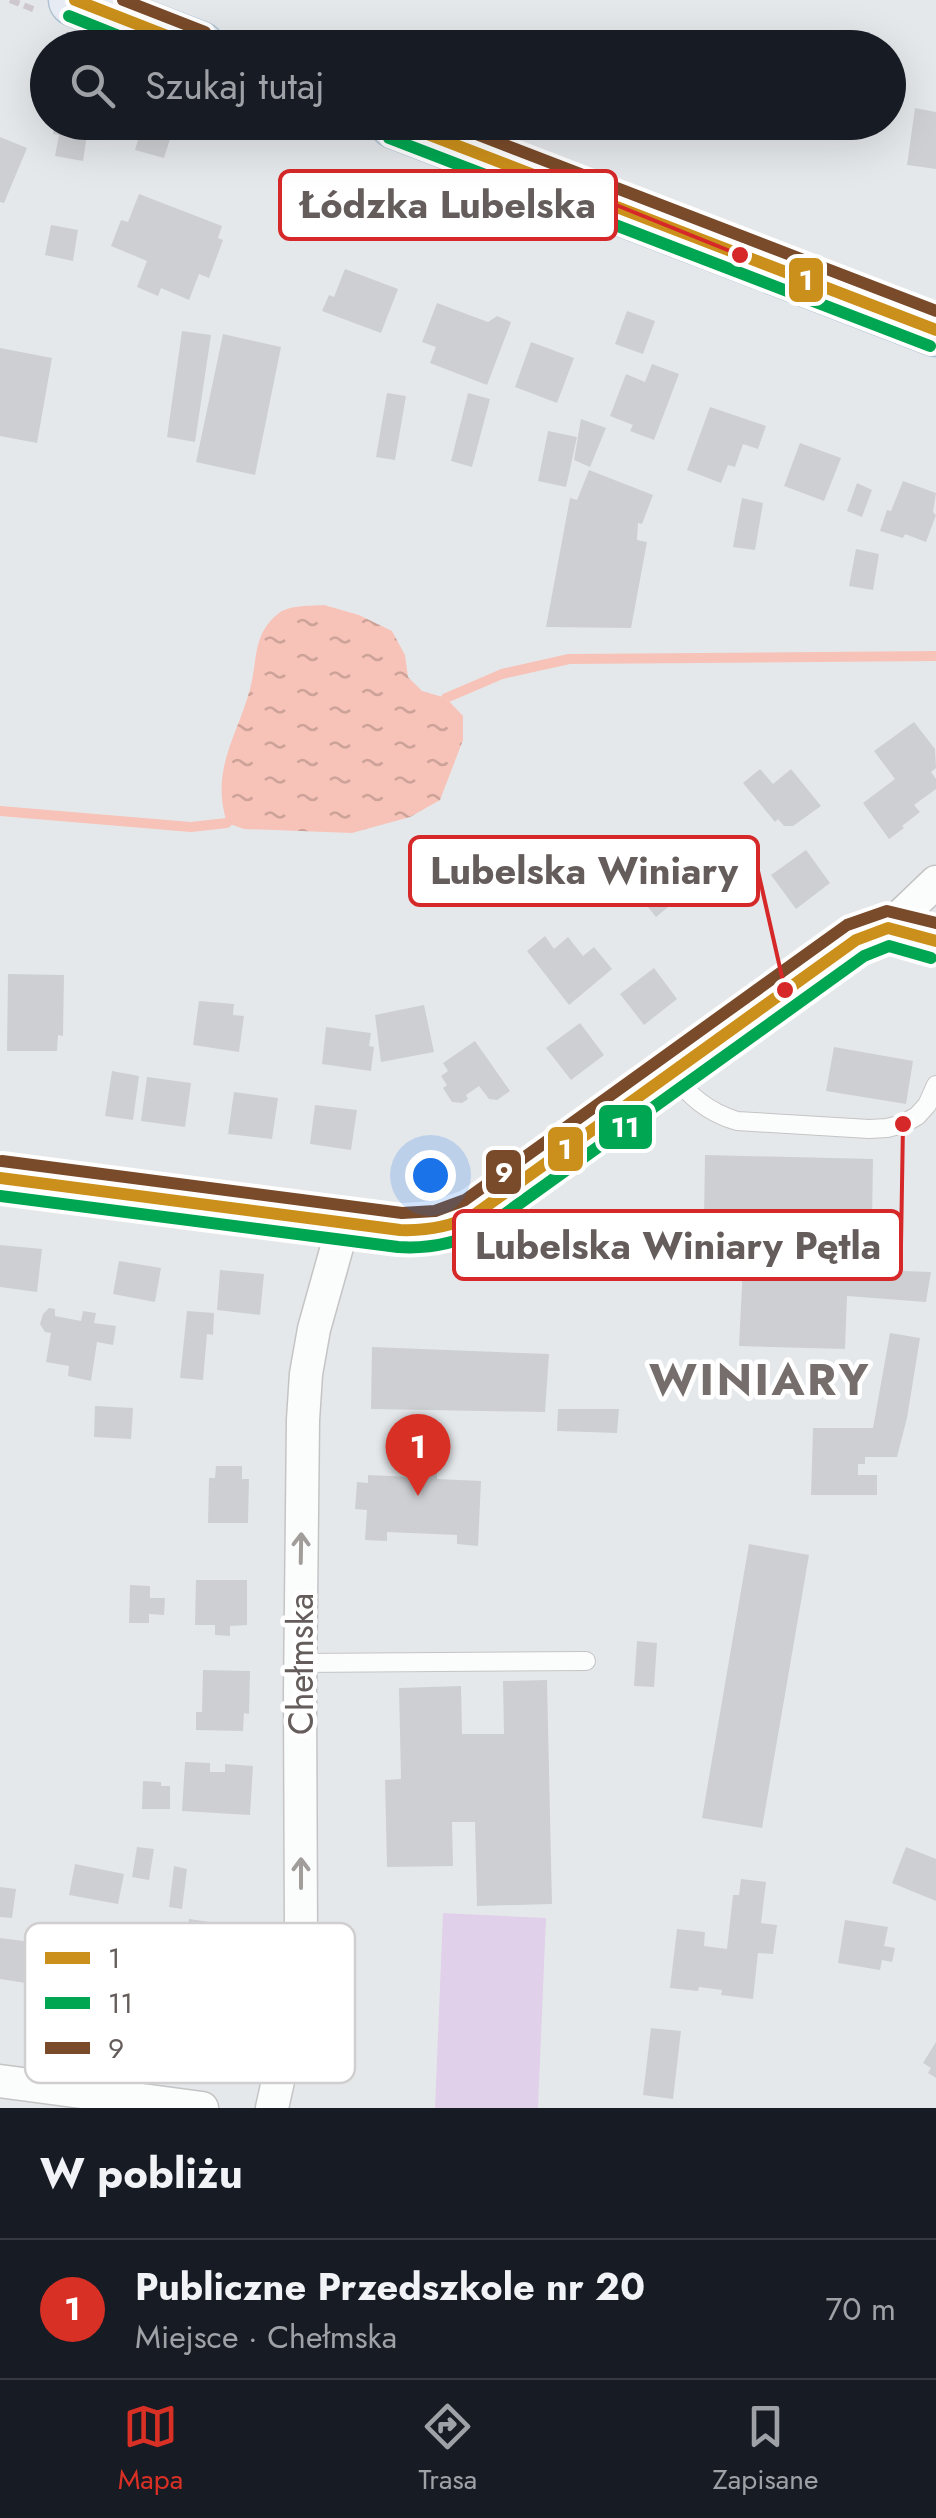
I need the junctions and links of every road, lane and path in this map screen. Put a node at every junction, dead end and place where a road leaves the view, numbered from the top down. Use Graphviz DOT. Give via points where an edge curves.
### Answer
graph roads {
  1 [pos="75,0"];
  2 [pos="152,30"];
  3 [pos="441,140"];
  4 [pos="936,330"];
  5 [pos="936,882"];
  6 [pos="888,928"];
  7 [pos="936,941"];
  8 [pos="671,1073"];
  9 [pos="936,1085"];
  10 [pos="0,1178"];
  11 [pos="344,1222"];
  12 [pos="586,1661"];
  13 [pos="300,1663"];
  14 [pos="301,1923"];
  15 [pos="0,2081"];
  16 [pos="278,2083"];
  17 [pos="202,2108"];
  18 [pos="272,2108"];
  1 -- 2 [label="main road"];
  3 -- 4 [label="main road"];
  5 -- 6 [label="street"];
  6 -- 7 [label="street"];
  6 -- 8 [label="street" via="841,949"];
  8 -- 9 [label="lane" via="705,1108 736,1121 869,1129 917,1116"];
  8 -- 11 [label="street" via="458,1224 424,1232"];
  10 -- 11 [label="street"];
  13 -- 11 [label="street, Chełmska, one-way" via="306,1374"];
  12 -- 13 [label="lane"];
  14 -- 13 [label="street, Chełmska, one-way"];
  15 -- 17 [label="street"];
  18 -- 16 [label="street, Chełmska, one-way"];
}
